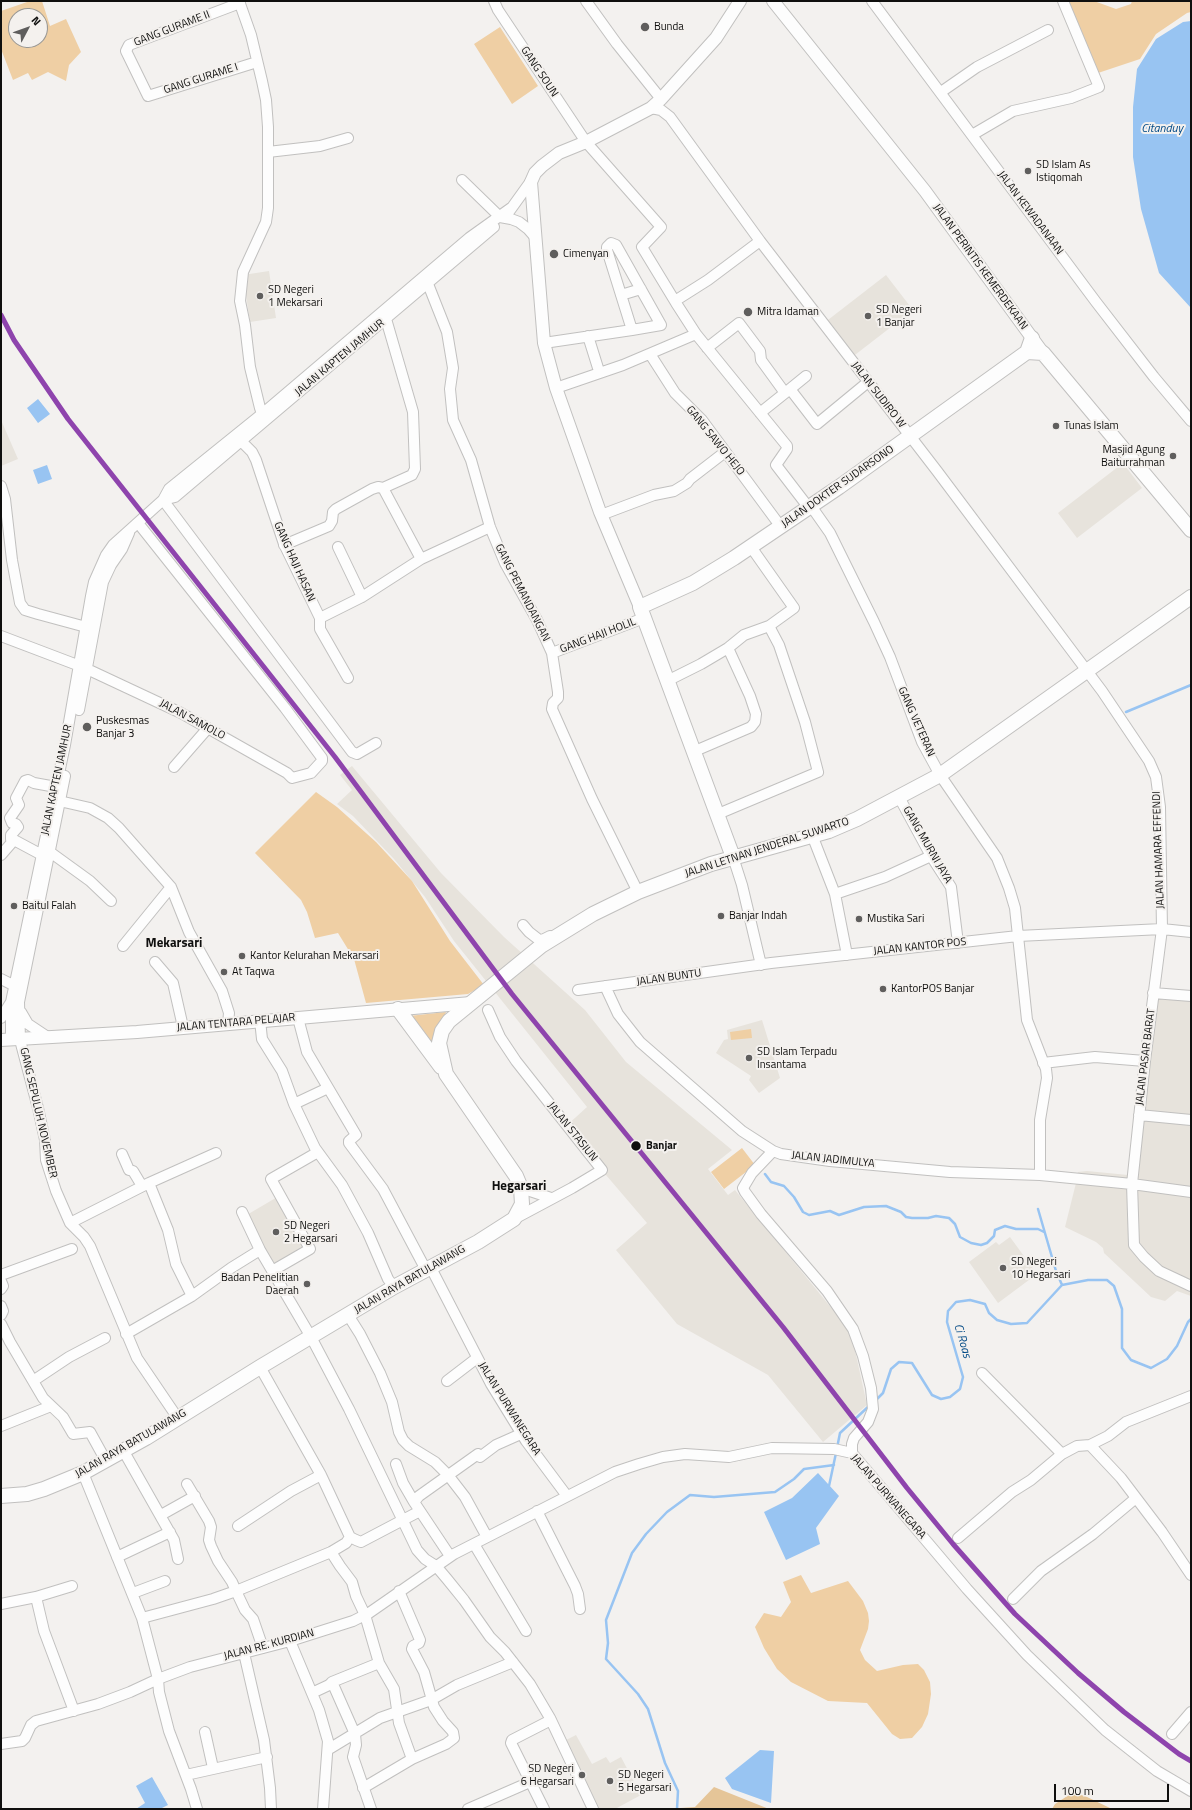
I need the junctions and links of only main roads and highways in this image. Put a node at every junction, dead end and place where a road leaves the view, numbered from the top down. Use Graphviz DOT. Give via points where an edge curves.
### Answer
graph roads {
  1 [pos="740,1"];
  2 [pos="773,1"];
  3 [pos="1032,338"];
  4 [pos="1027,352"];
  5 [pos="1043,353"];
  6 [pos="1191,530"];
  7 [pos="1191,597"];
  8 [pos="642,613"];
  9 [pos="733,857"];
  10 [pos="472,1003"];
  11 [pos="398,1009"];
  12 [pos="11,1040"];
  13 [pos="446,1074"];
  14 [pos="1,1496"];
  1 -- 8 [label="main road, JALAN KAPTEN JAMHUR" via="716,38 664,97 651,108 559,153 535,173 531,186 544,343 556,388 601,515"];
  2 -- 3 [label="main road, JALAN PERINTIS KEMERDEKAAN" via="925,191"];
  3 -- 4 [label="highway"];
  3 -- 5 [label="main road, JALAN PERINTIS KEMERDEKAAN"];
  4 -- 5 [label="highway"];
  4 -- 8 [label="highway, JALAN DOKTER SUDARSONO" via="781,527"];
  5 -- 6 [label="highway, JALAN PERINTIS KEMERDEKAAN"];
  7 -- 9 [label="highway, JALAN LETNAN JENDERAL SUWARTO" via="940,775 829,831"];
  8 -- 9 [label="highway"];
  9 -- 10 [label="highway, JALAN LETNAN JENDERAL SUWARTO" via="636,894 594,914 541,946"];
  10 -- 11 [label="main road, JALAN TENTARA PELAJAR"];
  10 -- 13 [label="highway" via="449,1020 442,1031 439,1043"];
  11 -- 12 [label="main road, JALAN TENTARA PELAJAR"];
  11 -- 13 [label="highway"];
  13 -- 14 [label="highway, JALAN RAYA BATULAWANG" via="516,1176 521,1188 522,1204 514,1219 478,1242 394,1287 106,1461 44,1489 27,1494"];
}
